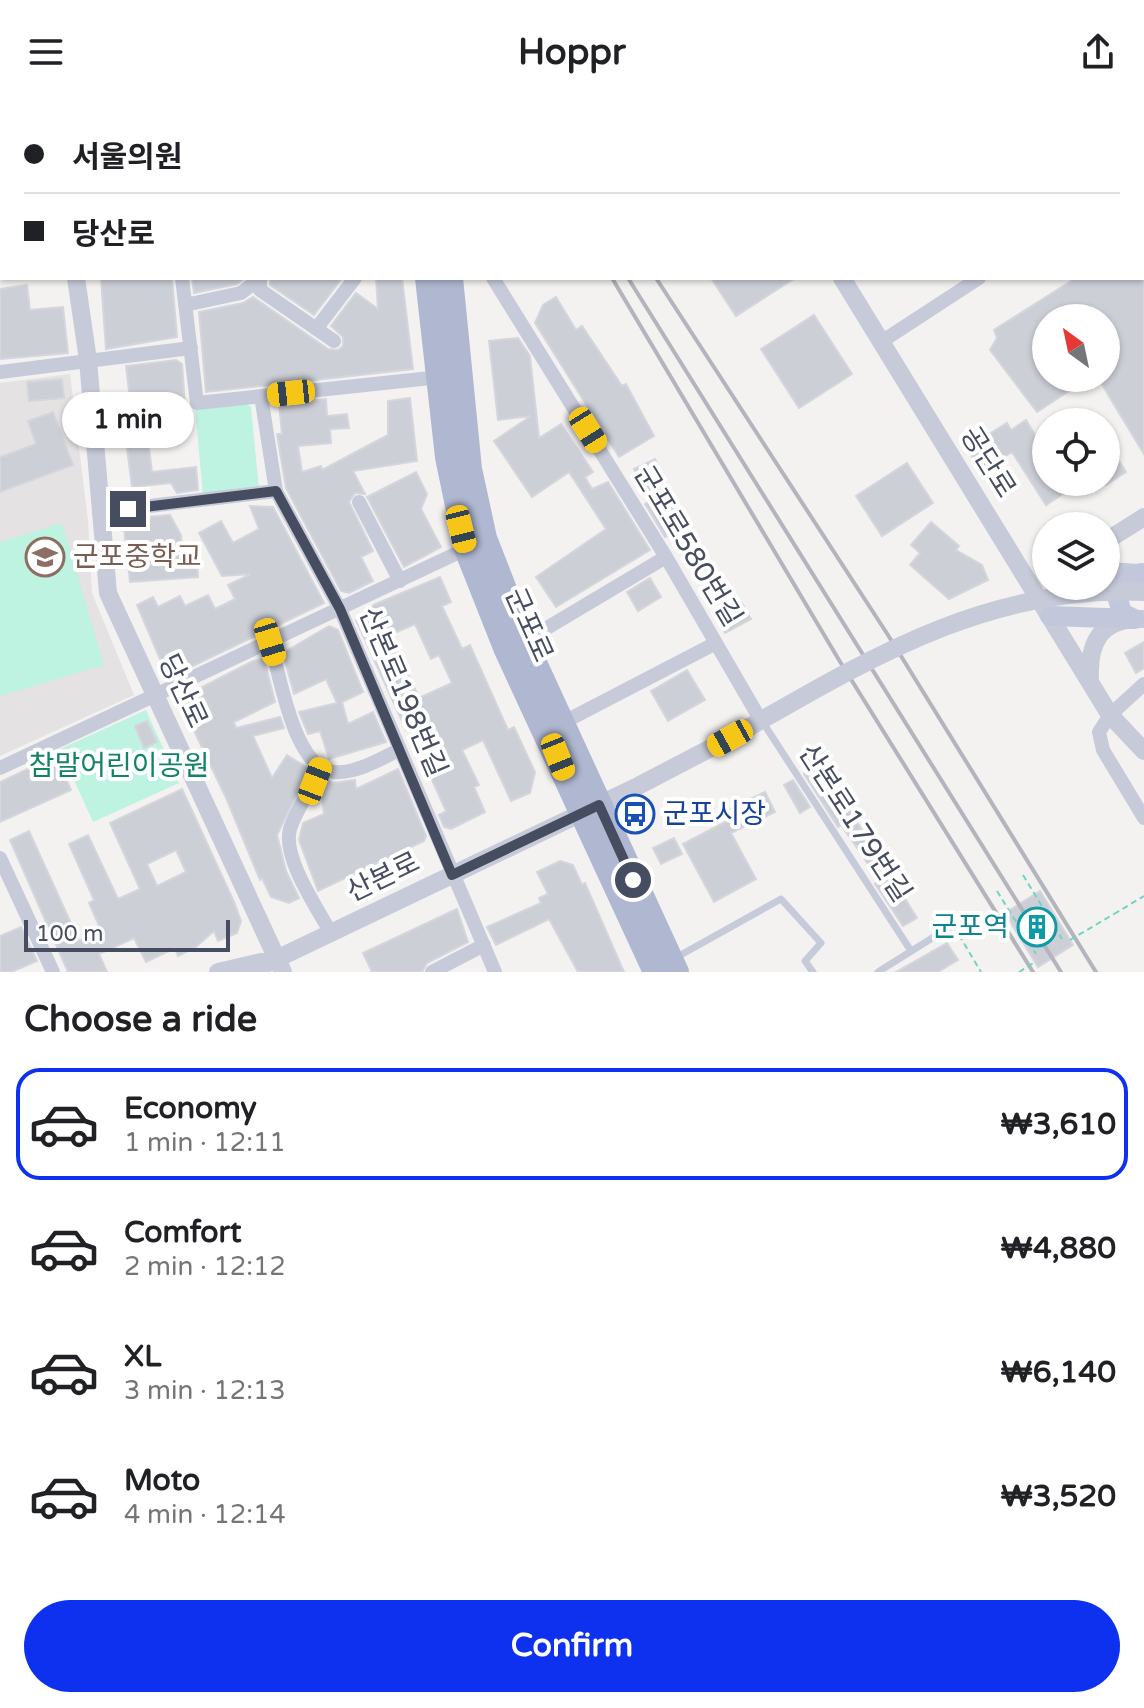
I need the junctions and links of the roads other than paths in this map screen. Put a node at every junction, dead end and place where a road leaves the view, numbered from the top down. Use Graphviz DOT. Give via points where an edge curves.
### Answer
graph roads {
  1 [pos="76,280"];
  2 [pos="182,280"];
  3 [pos="257,280"];
  4 [pos="259,280"];
  5 [pos="353,280"];
  6 [pos="427,280"];
  7 [pos="451,280"];
  8 [pos="494,280"];
  9 [pos="843,280"];
  10 [pos="976,280"];
  11 [pos="185,305"];
  12 [pos="316,329"];
  13 [pos="334,341"];
  14 [pos="881,342"];
  15 [pos="191,348"];
  16 [pos="88,360"];
  17 [pos="0,372"];
  18 [pos="440,377"];
  19 [pos="261,396"];
  20 [pos="447,457"];
  21 [pos="276,491"];
  22 [pos="474,497"];
  23 [pos="359,502"];
  24 [pos="99,512"];
  25 [pos="1144,517"];
  26 [pos="1120,532"];
  27 [pos="466,549"];
  28 [pos="666,557"];
  29 [pos="1032,571"];
  30 [pos="1120,574"];
  31 [pos="1143,580"];
  32 [pos="400,581"];
  33 [pos="1045,600"];
  34 [pos="340,609"];
  35 [pos="1050,616"];
  36 [pos="1139,619"];
  37 [pos="525,641"];
  38 [pos="270,642"];
  39 [pos="716,643"];
  40 [pos="1091,683"];
  41 [pos="1144,684"];
  42 [pos="155,697"];
  43 [pos="1110,715"];
  44 [pos="760,719"];
  45 [pos="564,722"];
  46 [pos="399,750"];
  47 [pos="1144,751"];
  48 [pos="321,766"];
  49 [pos="0,768"];
  50 [pos="590,809"];
  51 [pos="1144,818"];
  52 [pos="0,858"];
  53 [pos="452,875"];
  54 [pos="953,925"];
  55 [pos="331,933"];
  56 [pos="484,945"];
  57 [pos="911,951"];
  58 [pos="274,968"];
  59 [pos="668,968"];
  60 [pos="53,972"];
  61 [pos="218,972"];
  62 [pos="249,972"];
  63 [pos="432,972"];
  64 [pos="495,972"];
  65 [pos="813,972"];
  66 [pos="878,972"];
  1 -- 16 [label="street, 당산로"];
  2 -- 11 [label="street"];
  3 -- 11 [label="street" via="241,293"];
  4 -- 12 [label="street" via="260,290"];
  5 -- 12 [label="street"];
  6 -- 18 [label="main road, 군포로"];
  7 -- 22 [label="main road, 군포로"];
  8 -- 28 [label="street, 군포로580번길"];
  9 -- 14 [label="street, 공단로"];
  10 -- 14 [label="street"];
  11 -- 15 [label="street"];
  12 -- 13 [label="street"];
  14 -- 29 [label="street, 공단로"];
  15 -- 16 [label="street"];
  15 -- 19 [label="street" via="197,403"];
  16 -- 17 [label="street"];
  16 -- 24 [label="street, 당산로"];
  18 -- 19 [label="street"];
  18 -- 20 [label="main road, 군포로"];
  19 -- 21 [label="street, 산본로198번길"];
  20 -- 22 [label="main road" via="462,502 469,504"];
  20 -- 27 [label="main road, 군포로"];
  21 -- 24 [label="street"];
  21 -- 34 [label="street, 산본로198번길"];
  22 -- 37 [label="main road, 군포로" via="499,580"];
  23 -- 32 [label="street"];
  24 -- 42 [label="street, 당산로" via="108,593"];
  25 -- 26 [label="street"];
  27 -- 32 [label="street"];
  27 -- 50 [label="main road, 군포로" via="495,625"];
  28 -- 37 [label="street"];
  28 -- 39 [label="street, 군포로580번길"];
  30 -- 31 [label="street"];
  31 -- 36 [label="main road" via="1127,577 1115,589 1117,605"];
  31 -- 50 [label="street, 산본로, bridge" via="959,619"];
  32 -- 34 [label="street"];
  33 -- 35 [label="street, 공단로"];
  34 -- 38 [label="street"];
  34 -- 46 [label="street, 산본로198번길"];
  35 -- 36 [label="main road"];
  35 -- 40 [label="street, 공단로"];
  36 -- 40 [label="street" via="1104,629 1092,643"];
  37 -- 45 [label="main road, 군포로"];
  38 -- 42 [label="street"];
  38 -- 48 [label="street" via="295,733"];
  39 -- 44 [label="street, 군포로580번길"];
  39 -- 45 [label="street"];
  40 -- 43 [label="street, 공단로"];
  41 -- 43 [label="street"];
  42 -- 49 [label="street"];
  42 -- 58 [label="street, 당산로"];
  43 -- 47 [label="street, 공단로"];
  43 -- 51 [label="street" via="1099,732 1103,750"];
  44 -- 57 [label="lane, 산본로179번길"];
  45 -- 50 [label="main road, 군포로"];
  46 -- 48 [label="street" via="344,771"];
  46 -- 53 [label="street, 산본로198번길"];
  48 -- 55 [label="street" via="291,828 289,845"];
  50 -- 53 [label="street, 산본로"];
  50 -- 59 [label="main road, 군포로"];
  52 -- 60 [label="street"];
  53 -- 55 [label="street, 산본로"];
  53 -- 56 [label="street, 산본로198번길"];
  54 -- 57 [label="lane"];
  55 -- 58 [label="street, 산본로"];
  56 -- 63 [label="street"];
  56 -- 64 [label="street, 산본로198번길"];
  57 -- 66 [label="lane"];
  58 -- 61 [label="street, 산본로"];
  58 -- 62 [label="street, 산본로"];
  59 -- 65 [label="lane" via="781,899 821,943 805,961"];
}
